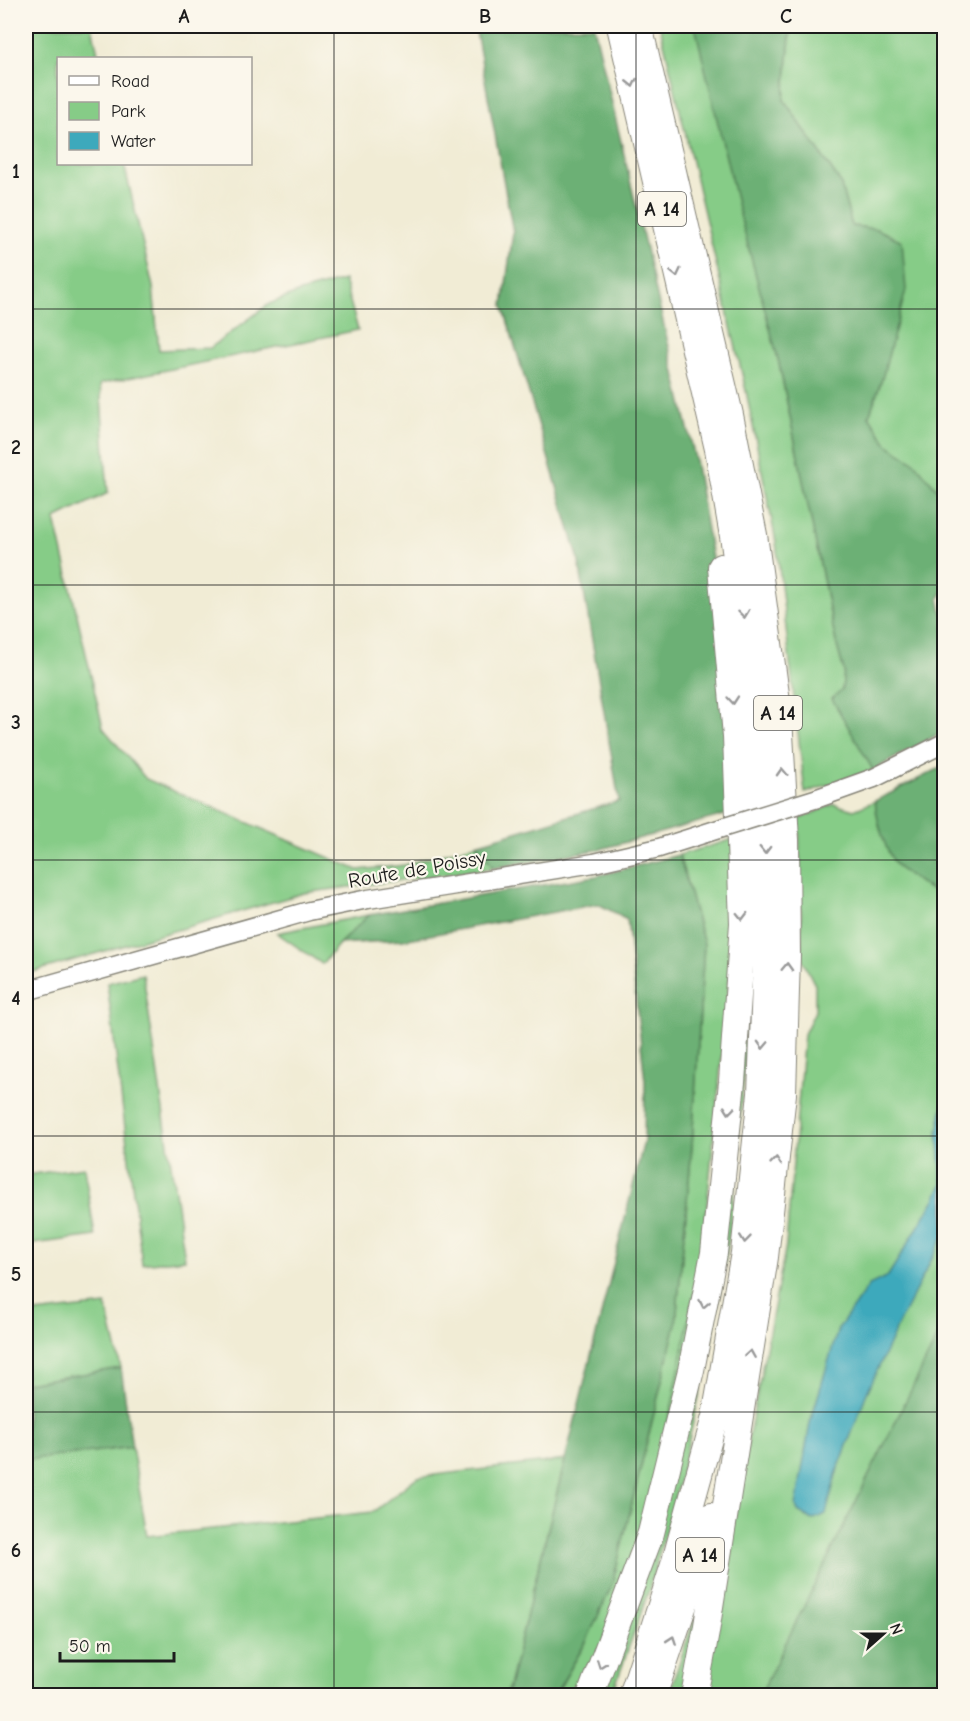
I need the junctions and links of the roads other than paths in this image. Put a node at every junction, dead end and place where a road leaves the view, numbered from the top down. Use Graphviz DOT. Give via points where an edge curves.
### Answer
graph roads {
  1 [pos="620,26"];
  2 [pos="639,26"];
  3 [pos="704,392"];
  4 [pos="945,743"];
  5 [pos="26,991"];
  6 [pos="741,1412"];
  7 [pos="590,1695"];
  8 [pos="632,1695"];
  9 [pos="653,1695"];
  10 [pos="694,1695"];
  1 -- 3 [label="highway, A 14, one-way"];
  6 -- 2 [label="highway, A 14, one-way" via="765,1257 783,1094 786,840 779,716 754,535 732,425"];
  3 -- 7 [label="highway, one-way" via="702,432 720,555 736,736 743,923 732,1082 714,1253 691,1370 651,1533"];
  3 -- 8 [label="highway, A 14, one-way" via="734,542 757,718 766,956 761,1094 744,1253 715,1417 674,1565"];
  4 -- 5 [label="street, Route de Poissy, bridge" via="874,778 659,848 594,863 309,911"];
  9 -- 6 [label="highway, A 14, one-way" via="695,1572"];
  6 -- 10 [label="highway"];
}
